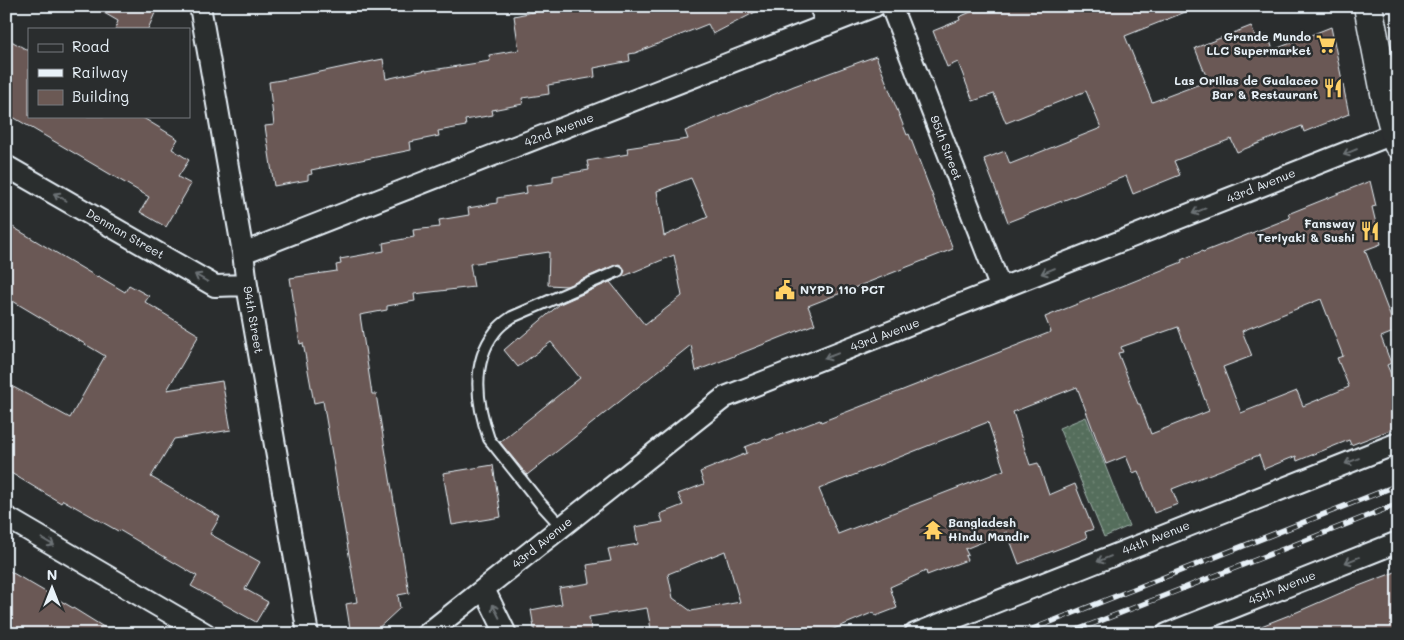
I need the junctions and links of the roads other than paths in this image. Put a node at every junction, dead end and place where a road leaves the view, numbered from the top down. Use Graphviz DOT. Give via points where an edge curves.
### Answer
graph roads {
  1 [pos="200,6"];
  2 [pos="875,6"];
  3 [pos="890,6"];
  4 [pos="1368,6"];
  5 [pos="824,16"];
  6 [pos="1397,137"];
  7 [pos="6,166"];
  8 [pos="243,253"];
  9 [pos="618,271"];
  10 [pos="247,285"];
  11 [pos="1001,289"];
  12 [pos="1398,443"];
  13 [pos="6,518"];
  14 [pos="562,527"];
  15 [pos="1398,542"];
  16 [pos="484,589"];
  17 [pos="206,634"];
  18 [pos="308,634"];
  19 [pos="427,634"];
  20 [pos="506,634"];
  21 [pos="915,634"];
  22 [pos="1167,634"];
  1 -- 8 [label="street, 94th Street"];
  2 -- 5 [label="street, 42nd Avenue"];
  3 -- 11 [label="street, 95th Street"];
  4 -- 6 [label="main road"];
  5 -- 8 [label="street, 42nd Avenue"];
  6 -- 11 [label="street, 43rd Avenue, one-way"];
  10 -- 7 [label="street, Denman Street, one-way" via="215,286"];
  8 -- 10 [label="street, 94th Street"];
  9 -- 14 [label="lane" via="512,317 495,332 482,356 478,390 489,439"];
  10 -- 18 [label="street, 94th Street"];
  11 -- 14 [label="street, 43rd Avenue, one-way" via="726,398"];
  12 -- 21 [label="street, 44th Avenue, one-way"];
  13 -- 17 [label="street, one-way"];
  14 -- 16 [label="street, 43rd Avenue"];
  15 -- 22 [label="street, 45th Avenue, one-way"];
  16 -- 19 [label="street, 43rd Avenue"];
  20 -- 16 [label="street, one-way"];
}
